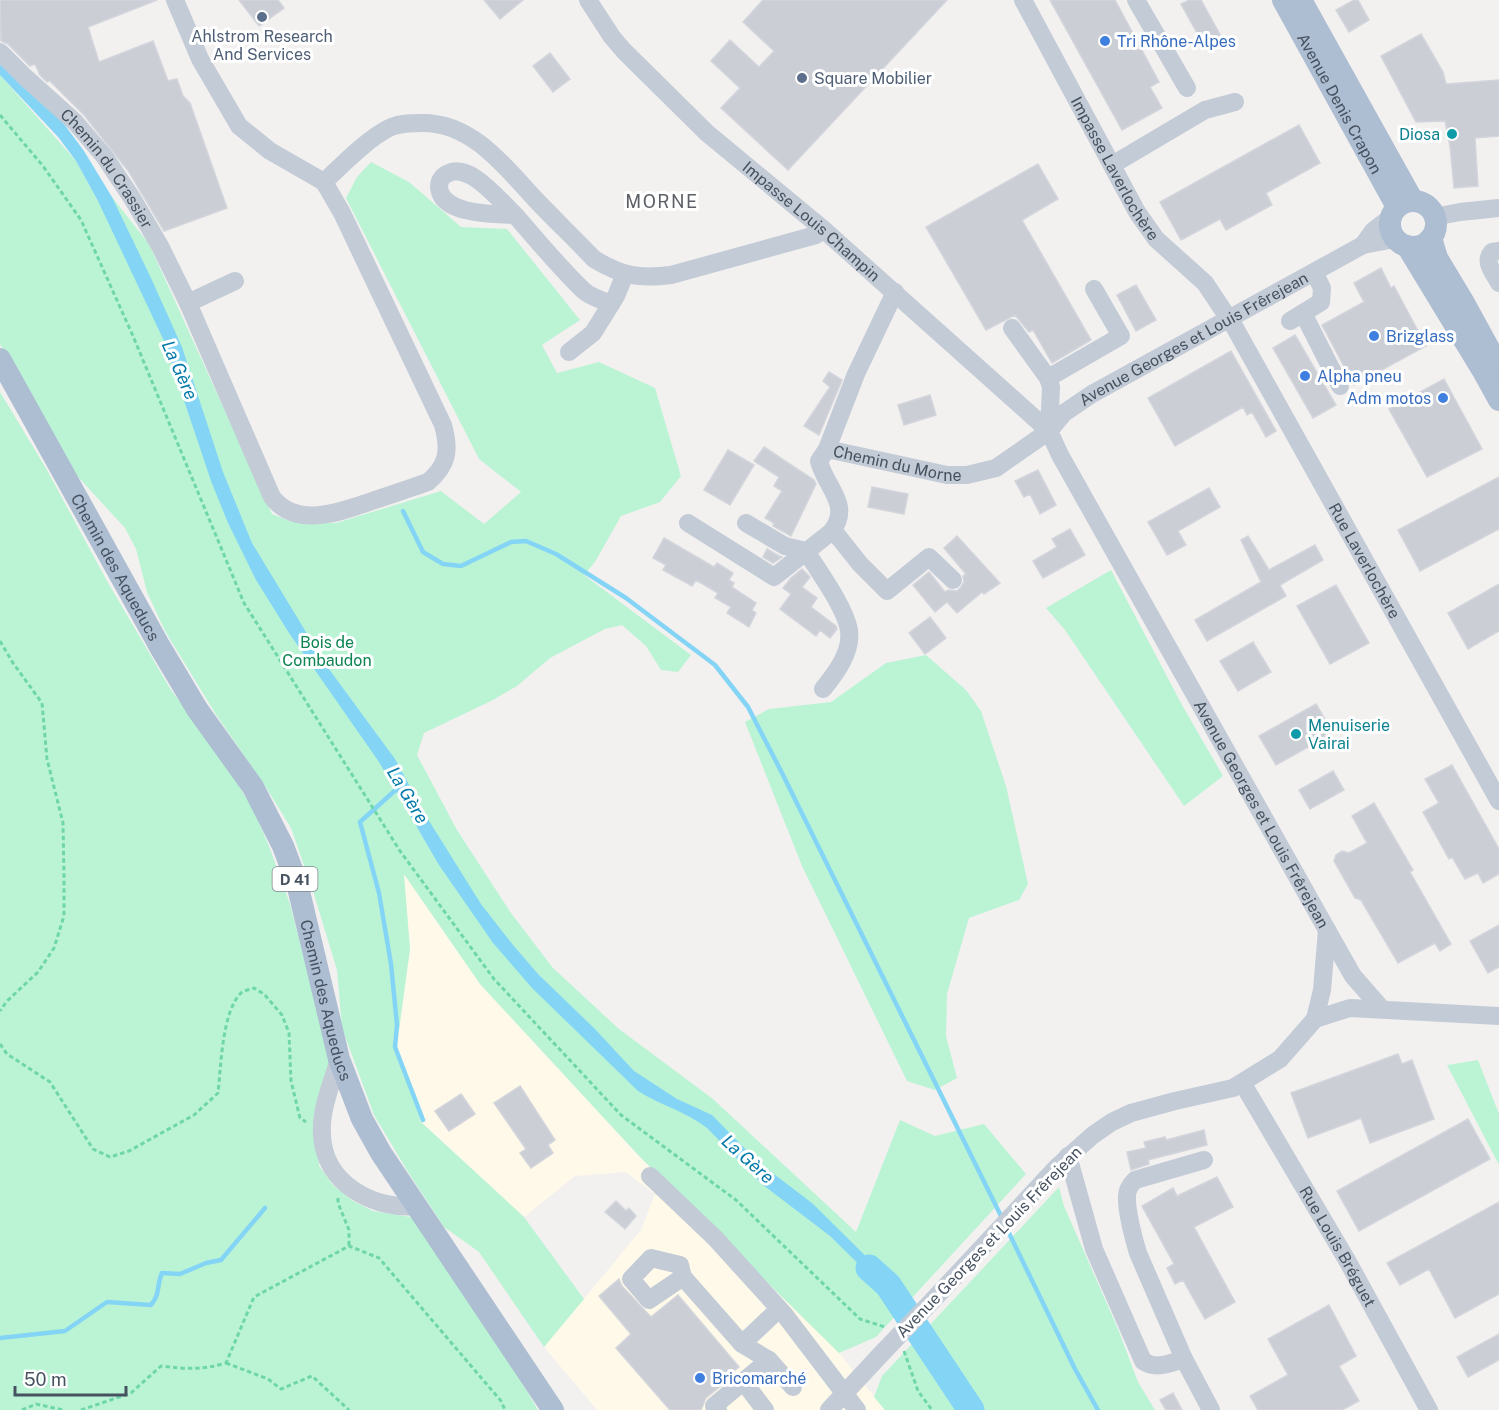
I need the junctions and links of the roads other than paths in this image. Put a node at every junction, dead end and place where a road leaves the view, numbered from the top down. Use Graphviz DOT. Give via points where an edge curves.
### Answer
graph roads {
  1 [pos="175,0"];
  2 [pos="588,0"];
  3 [pos="1023,0"];
  4 [pos="1136,0"];
  5 [pos="1283,0"];
  6 [pos="1301,0"];
  7 [pos="0,52"];
  8 [pos="1187,87"];
  9 [pos="1235,102"];
  10 [pos="1112,165"];
  11 [pos="324,182"];
  12 [pos="1499,208"];
  13 [pos="514,215"];
  14 [pos="1400,222"];
  15 [pos="1433,227"];
  16 [pos="823,229"];
  17 [pos="1499,251"];
  18 [pos="1314,272"];
  19 [pos="625,274"];
  20 [pos="235,281"];
  21 [pos="1499,283"];
  22 [pos="1094,289"];
  23 [pos="895,292"];
  24 [pos="188,303"];
  25 [pos="611,304"];
  26 [pos="1229,319"];
  27 [pos="1012,328"];
  28 [pos="569,352"];
  29 [pos="0,359"];
  30 [pos="1499,367"];
  31 [pos="1048,378"];
  32 [pos="1340,386"];
  33 [pos="1499,400"];
  34 [pos="1049,431"];
  35 [pos="827,448"];
  36 [pos="688,523"];
  37 [pos="746,523"];
  38 [pos="833,530"];
  39 [pos="806,551"];
  40 [pos="953,580"];
  41 [pos="823,689"];
  42 [pos="1499,801"];
  43 [pos="1327,930"];
  44 [pos="1381,1008"];
  45 [pos="1499,1016"];
  46 [pos="1315,1019"];
  47 [pos="339,1059"];
  48 [pos="1243,1084"];
  49 [pos="1068,1156"];
  50 [pos="1204,1160"];
  51 [pos="650,1176"];
  52 [pos="417,1206"];
  53 [pos="683,1277"];
  54 [pos="779,1309"];
  55 [pos="742,1344"];
  56 [pos="1184,1359"];
  57 [pos="769,1360"];
  58 [pos="743,1381"];
  59 [pos="793,1387"];
  60 [pos="844,1394"];
  61 [pos="553,1410"];
  62 [pos="718,1410"];
  63 [pos="765,1410"];
  64 [pos="829,1410"];
  65 [pos="857,1410"];
  66 [pos="1211,1410"];
  67 [pos="1429,1410"];
  1 -- 11 [label="street" via="200,59 239,126 270,151"];
  2 -- 16 [label="street, Impasse Louis Champin" via="612,37 707,132"];
  3 -- 10 [label="street, Impasse Laverlochère"];
  4 -- 8 [label="street"];
  5 -- 14 [label="main road, Avenue Denis Crapon"];
  6 -- 14 [label="main road, Avenue Denis Crapon"];
  7 -- 24 [label="street, Chemin du Crassier" via="75,122 104,156 154,236"];
  9 -- 10 [label="street" via="1205,110"];
  10 -- 26 [label="street, Impasse Laverlochère" via="1156,239 1205,283"];
  11 -- 19 [label="street" via="376,136 392,127 408,123 448,126 489,151 594,259"];
  11 -- 24 [label="street, Chemin du Crassier" via="443,425 447,453 439,473 428,482 336,513 308,516 279,507"];
  12 -- 15 [label="street" via="1460,212"];
  13 -- 25 [label="street" via="585,292"];
  14 -- 15 [label="main road" via="1426,206"];
  14 -- 15 [label="main road" via="1416,247 1424,244"];
  14 -- 18 [label="street, Avenue Georges et Louis Frêrejean" via="1373,231 1362,245"];
  14 -- 33 [label="main road, Avenue Denis Crapon"];
  15 -- 30 [label="main road" via="1437,258"];
  16 -- 19 [label="street" via="816,235 671,275"];
  16 -- 23 [label="street, Impasse Louis Champin"];
  17 -- 21 [label="street" via="1488,258"];
  18 -- 26 [label="street, Avenue Georges et Louis Frêrejean"];
  18 -- 32 [label="street" via="1322,288 1321,302 1297,317"];
  19 -- 25 [label="street"];
  20 -- 24 [label="street"];
  22 -- 31 [label="street" via="1121,336"];
  23 -- 34 [label="street, Impasse Louis Champin"];
  23 -- 35 [label="street"];
  25 -- 28 [label="street" via="593,333"];
  26 -- 34 [label="street, Avenue Georges et Louis Frêrejean" via="1092,394 1064,412"];
  26 -- 42 [label="street, Rue Laverlochère"];
  27 -- 31 [label="street"];
  29 -- 47 [label="main road, Chemin des Aqueducs / D 41" via="160,647 197,709 253,787 283,846 297,883"];
  31 -- 34 [label="street"];
  34 -- 35 [label="street, Chemin du Morne" via="996,468 967,475 947,475"];
  34 -- 43 [label="street, Avenue Georges et Louis Frêrejean"];
  35 -- 38 [label="street, Chemin du Morne" via="819,461 840,511"];
  36 -- 39 [label="street" via="774,577"];
  37 -- 39 [label="street" via="785,546"];
  38 -- 39 [label="street"];
  38 -- 40 [label="street" via="887,591 929,557"];
  39 -- 41 [label="street" via="837,600 849,629 845,654"];
  43 -- 44 [label="street" via="1353,976"];
  43 -- 46 [label="street, Avenue Georges et Louis Frêrejean" via="1322,990"];
  44 -- 45 [label="street"];
  44 -- 46 [label="street" via="1350,1008"];
  46 -- 48 [label="street, Avenue Georges et Louis Frêrejean" via="1280,1059"];
  47 -- 52 [label="main road, Chemin des Aqueducs / D 41" via="362,1119"];
  47 -- 52 [label="street" via="327,1098 322,1136 325,1155 340,1181 359,1194 402,1208"];
  48 -- 49 [label="street, Avenue Georges et Louis Frêrejean" via="1131,1113 1102,1128"];
  48 -- 67 [label="street, Rue Louis Bréguet"];
  49 -- 56 [label="street" via="1094,1249 1143,1361 1157,1367"];
  49 -- 60 [label="street, Avenue Georges et Louis Frêrejean, bridge"];
  50 -- 56 [label="street" via="1135,1180 1126,1196 1138,1253"];
  51 -- 54 [label="street" via="715,1238"];
  52 -- 61 [label="main road, Chemin des Aqueducs / D 41"];
  53 -- 55 [label="street"];
  54 -- 55 [label="street"];
  54 -- 60 [label="street"];
  55 -- 57 [label="street"];
  56 -- 66 [label="street"];
  57 -- 58 [label="street"];
  57 -- 59 [label="street"];
  58 -- 62 [label="street" via="714,1406"];
  58 -- 63 [label="street"];
  60 -- 64 [label="street, Avenue Georges et Louis Frêrejean"];
  60 -- 65 [label="street"];
}
